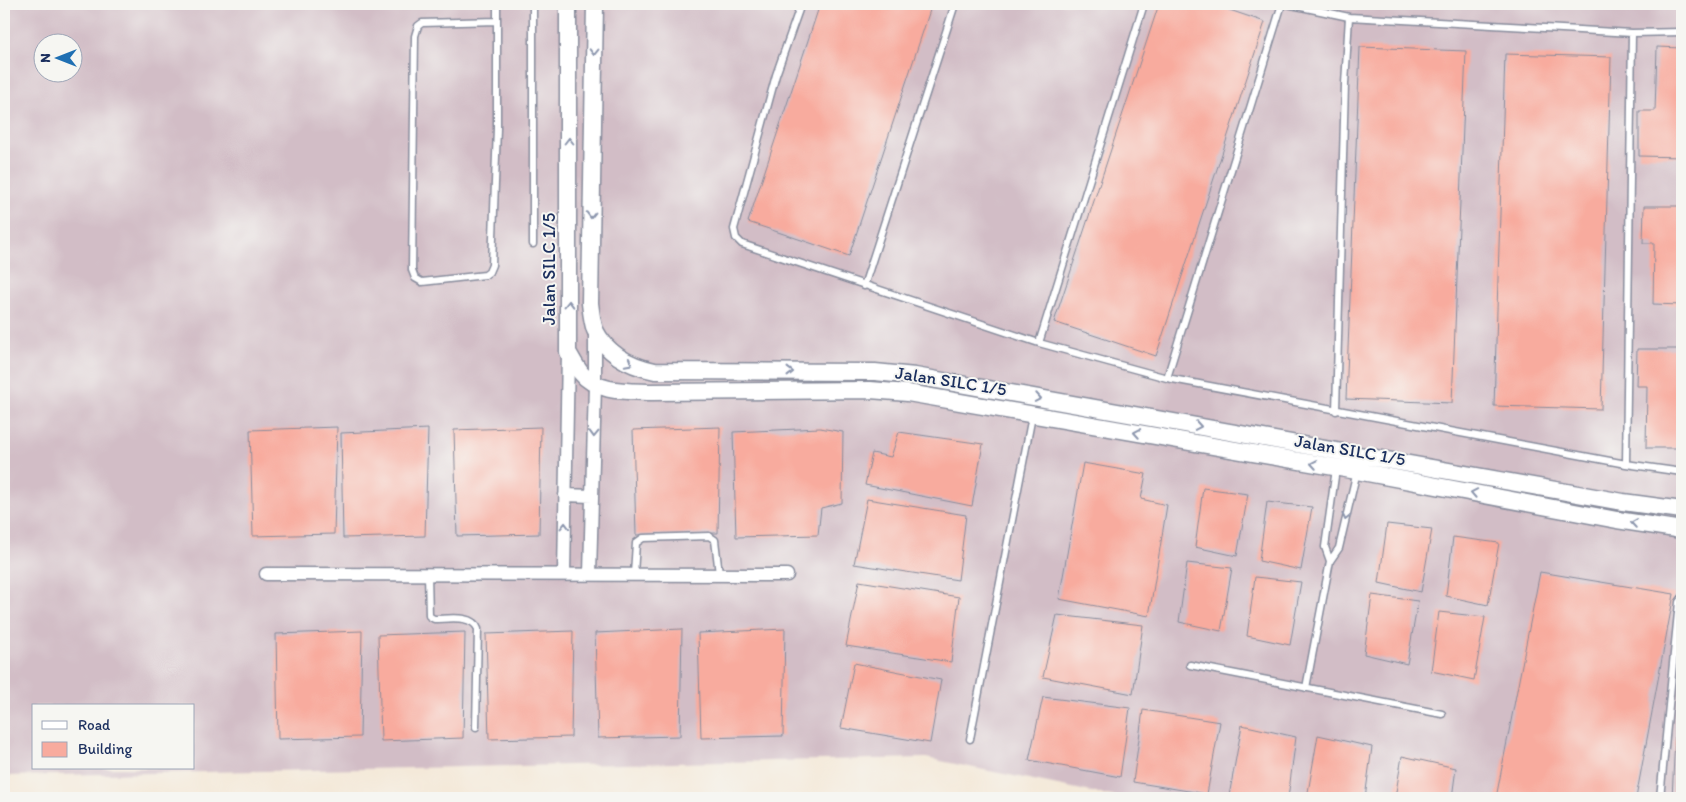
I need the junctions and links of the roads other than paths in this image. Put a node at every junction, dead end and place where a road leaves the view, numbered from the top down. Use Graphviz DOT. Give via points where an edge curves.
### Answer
graph roads {
  1 [pos="497,4"];
  2 [pos="533,4"];
  3 [pos="568,4"];
  4 [pos="594,4"];
  5 [pos="801,4"];
  6 [pos="955,4"];
  7 [pos="1144,4"];
  8 [pos="1282,4"];
  9 [pos="1287,4"];
  10 [pos="1349,17"];
  11 [pos="497,21"];
  12 [pos="1682,32"];
  13 [pos="1632,33"];
  14 [pos="533,244"];
  15 [pos="864,286"];
  16 [pos="595,329"];
  17 [pos="1039,342"];
  18 [pos="568,352"];
  19 [pos="1167,378"];
  20 [pos="595,385"];
  21 [pos="1336,411"];
  22 [pos="1033,414"];
  23 [pos="1626,464"];
  24 [pos="1336,468"];
  25 [pos="1357,471"];
  26 [pos="1682,472"];
  27 [pos="565,495"];
  28 [pos="592,496"];
  29 [pos="1682,510"];
  30 [pos="1682,530"];
  31 [pos="1330,561"];
  32 [pos="266,574"];
  33 [pos="428,574"];
  34 [pos="564,574"];
  35 [pos="590,574"];
  36 [pos="634,574"];
  37 [pos="719,574"];
  38 [pos="787,575"];
  39 [pos="1682,598"];
  40 [pos="1190,665"];
  41 [pos="1306,688"];
  42 [pos="1442,714"];
  43 [pos="476,727"];
  44 [pos="970,739"];
  45 [pos="1660,798"];
  1 -- 11 [label="lane"];
  2 -- 14 [label="lane"];
  18 -- 3 [label="street, Jalan SILC 1/5, one-way"];
  4 -- 16 [label="street, Jalan SILC 1/5, one-way" via="590,303"];
  5 -- 15 [label="lane" via="776,75 734,229 736,238 742,244"];
  6 -- 15 [label="lane"];
  7 -- 17 [label="lane"];
  8 -- 19 [label="lane"];
  9 -- 10 [label="lane"];
  10 -- 13 [label="lane"];
  10 -- 21 [label="lane"];
  11 -- 11 [label="lane" via="497,128 490,272 422,282 415,278 412,270 415,36 422,23"];
  12 -- 13 [label="lane"];
  13 -- 23 [label="lane"];
  15 -- 17 [label="lane"];
  16 -- 20 [label="street"];
  16 -- 29 [label="street, Jalan SILC 1/5, one-way" via="612,352 629,364 654,371 875,372 915,376"];
  17 -- 19 [label="lane"];
  18 -- 20 [label="street" via="581,373"];
  18 -- 27 [label="street"];
  19 -- 21 [label="lane"];
  20 -- 22 [label="street, Jalan SILC 1/5" via="651,392 870,390 908,393"];
  20 -- 28 [label="street, one-way"];
  21 -- 23 [label="lane"];
  24 -- 22 [label="street, Jalan SILC 1/5, one-way"];
  22 -- 44 [label="lane"];
  23 -- 26 [label="lane"];
  24 -- 25 [label="street, Jalan SILC 1/5"];
  24 -- 31 [label="lane" via="1325,546"];
  30 -- 25 [label="street, Jalan SILC 1/5, one-way"];
  25 -- 31 [label="lane, one-way" via="1339,548"];
  27 -- 28 [label="street"];
  34 -- 27 [label="street, one-way"];
  28 -- 35 [label="street"];
  31 -- 41 [label="lane"];
  32 -- 33 [label="street"];
  33 -- 34 [label="street"];
  33 -- 43 [label="lane" via="429,616 476,623"];
  34 -- 35 [label="street"];
  35 -- 36 [label="street"];
  36 -- 37 [label="street"];
  36 -- 37 [label="lane" via="636,543 643,538 709,536 715,540"];
  37 -- 38 [label="street"];
  39 -- 45 [label="lane" via="1679,602"];
  40 -- 41 [label="lane"];
  41 -- 42 [label="lane"];
}
